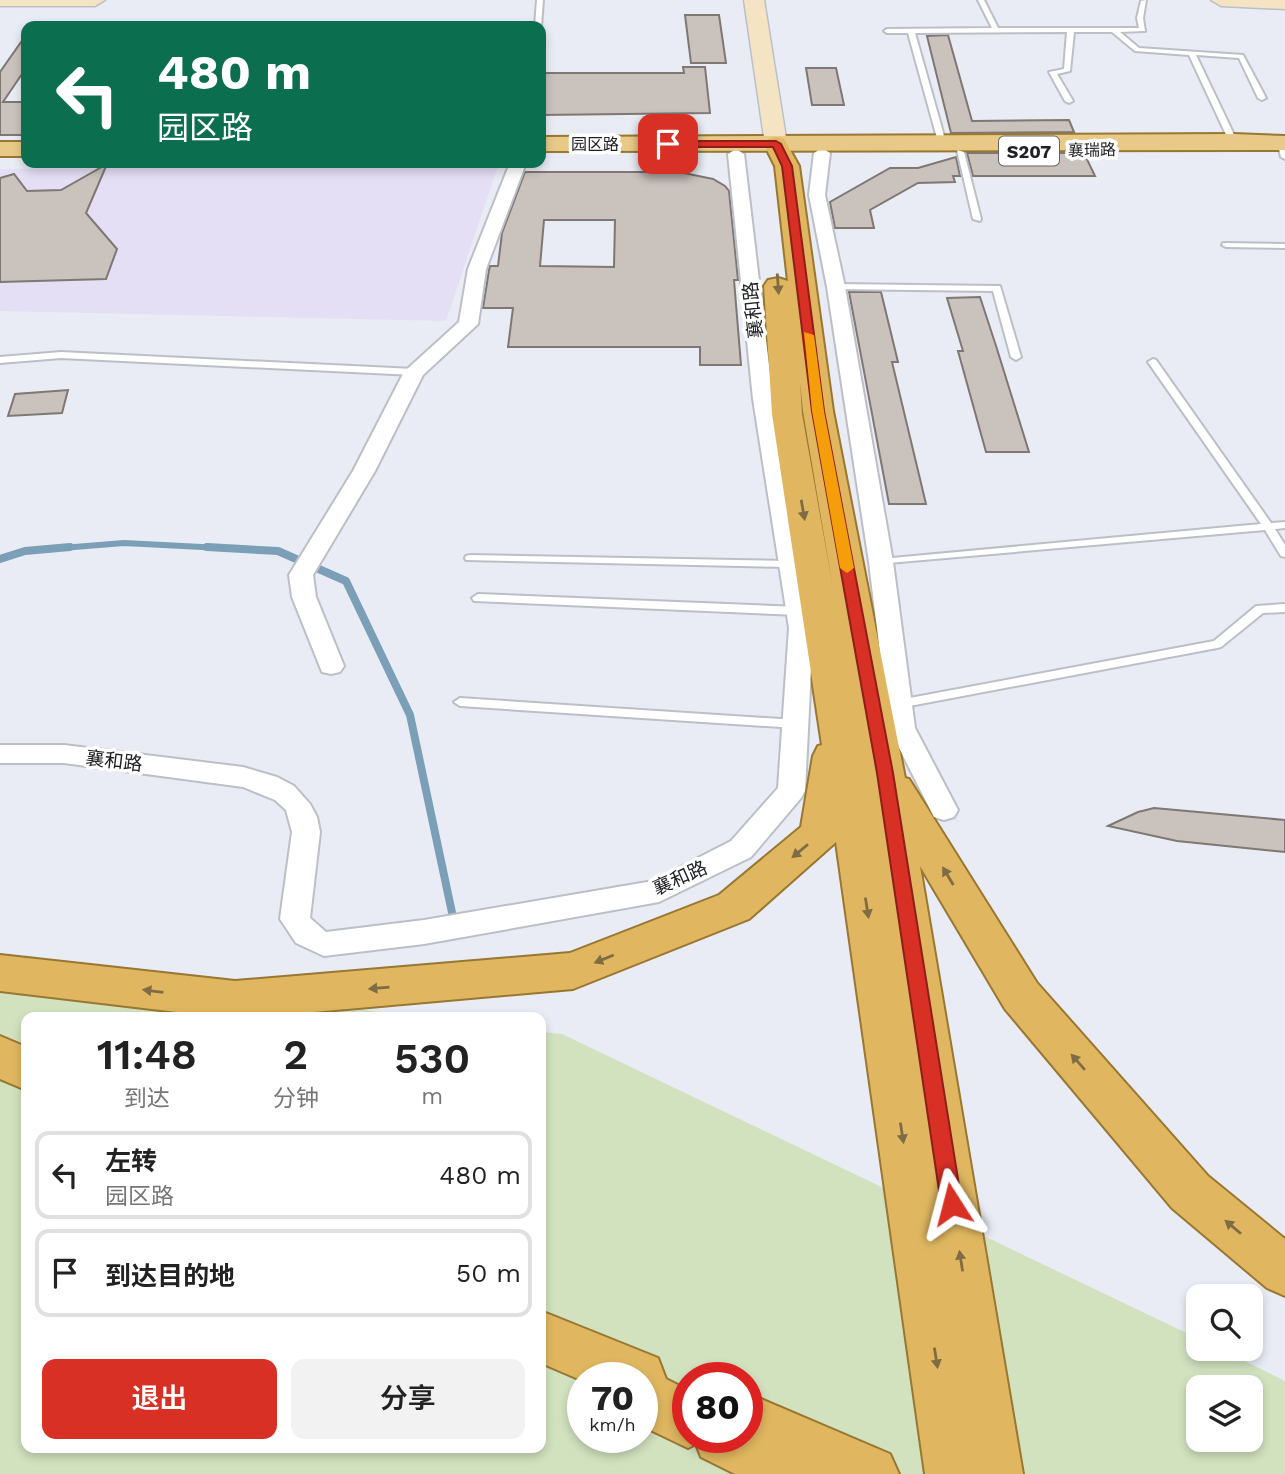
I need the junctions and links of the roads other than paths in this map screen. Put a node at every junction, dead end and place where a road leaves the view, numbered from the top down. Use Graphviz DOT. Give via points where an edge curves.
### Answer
graph roads {
  1 [pos="95,0"];
  2 [pos="540,0"];
  3 [pos="754,0"];
  4 [pos="981,0"];
  5 [pos="1221,0"];
  6 [pos="0,1"];
  7 [pos="1144,1"];
  8 [pos="1285,3"];
  9 [pos="538,21"];
  10 [pos="996,30"];
  11 [pos="1071,30"];
  12 [pos="1114,30"];
  13 [pos="887,31"];
  14 [pos="911,31"];
  15 [pos="1191,53"];
  16 [pos="1262,98"];
  17 [pos="1069,101"];
  18 [pos="1234,141"];
  19 [pos="546,144"];
  20 [pos="951,147"];
  21 [pos="0,149"];
  22 [pos="21,149"];
  23 [pos="775,149"];
  24 [pos="1284,151"];
  25 [pos="822,153"];
  26 [pos="736,154"];
  27 [pos="546,155"];
  28 [pos="0,158"];
  29 [pos="21,158"];
  30 [pos="516,168"];
  31 [pos="977,219"];
  32 [pos="1226,245"];
  33 [pos="1285,246"];
  34 [pos="836,287"];
  35 [pos="1016,357"];
  36 [pos="0,360"];
  37 [pos="1153,362"];
  38 [pos="414,372"];
  39 [pos="1285,525"];
  40 [pos="1268,526"];
  41 [pos="1285,554"];
  42 [pos="470,558"];
  43 [pos="880,562"];
  44 [pos="790,564"];
  45 [pos="478,598"];
  46 [pos="1285,608"];
  47 [pos="798,611"];
  48 [pos="331,666"];
  49 [pos="460,702"];
  50 [pos="899,704"];
  51 [pos="817,722"];
  52 [pos="0,754"];
  53 [pos="885,773"];
  54 [pos="944,810"];
  55 [pos="0,973"];
  56 [pos="0,1056"];
  57 [pos="21,1067"];
  58 [pos="1285,1271"];
  59 [pos="546,1339"];
  60 [pos="546,1347"];
  61 [pos="576,1362"];
  62 [pos="602,1362"];
  63 [pos="763,1432"];
  64 [pos="763,1450"];
  65 [pos="808,1463"];
  66 [pos="870,1474"];
  67 [pos="954,1474"];
  68 [pos="994,1474"];
  1 -- 6 [label="main road"];
  2 -- 9 [label="lane"];
  3 -- 23 [label="main road"];
  4 -- 10 [label="lane"];
  5 -- 8 [label="main road"];
  7 -- 12 [label="lane" via="1143,30"];
  10 -- 11 [label="lane"];
  10 -- 14 [label="lane"];
  11 -- 12 [label="lane"];
  11 -- 17 [label="lane" via="1067,71 1052,72"];
  12 -- 15 [label="lane" via="1137,50"];
  13 -- 14 [label="lane"];
  14 -- 20 [label="lane"];
  15 -- 16 [label="lane" via="1241,56"];
  15 -- 18 [label="lane"];
  18 -- 20 [label="main road, 襄瑞路 / S207"];
  18 -- 24 [label="main road, 襄瑞路 / S207"];
  19 -- 23 [label="main road, 园区路 / S207"];
  20 -- 23 [label="main road, 襄瑞路 / S207"];
  20 -- 24 [label="main road, 襄瑞路 / S207"];
  20 -- 25 [label="main road, 襄瑞路 / S207"];
  20 -- 31 [label="lane"];
  21 -- 22 [label="main road"];
  23 -- 25 [label="main road, 襄瑞路 / S207"];
  23 -- 26 [label="main road, 园区路 / S207"];
  23 -- 51 [label="highway, one-way" via="770,167 787,414"];
  23 -- 53 [label="highway" via="787,166 818,411"];
  25 -- 34 [label="street" via="817,195"];
  26 -- 27 [label="main road, 园区路 / S207"];
  26 -- 44 [label="street, 襄和路" via="763,399"];
  28 -- 29 [label="main road"];
  30 -- 38 [label="street" via="477,269 468,324"];
  32 -- 33 [label="lane"];
  34 -- 35 [label="lane" via="997,288"];
  34 -- 43 [label="street"];
  36 -- 38 [label="lane" via="61,355"];
  37 -- 40 [label="lane"];
  38 -- 48 [label="street" via="365,471 308,566 304,597"];
  39 -- 40 [label="lane"];
  40 -- 41 [label="lane"];
  40 -- 43 [label="lane"];
  42 -- 44 [label="lane"];
  43 -- 50 [label="street"];
  44 -- 47 [label="street, 襄和路"];
  45 -- 47 [label="lane"];
  46 -- 50 [label="lane" via="1260,609 1217,644"];
  47 -- 51 [label="street, 襄和路"];
  49 -- 51 [label="lane"];
  50 -- 54 [label="street" via="902,727"];
  51 -- 52 [label="street, 襄和路" via="791,792 741,849 659,891 424,932 324,944 310,939 295,919 307,825 300,807 286,792 243,777 64,754"];
  51 -- 55 [label="highway, one-way" via="820,834 734,907 573,971 235,1000"];
  51 -- 67 [label="highway, one-way"];
  58 -- 53 [label="highway, one-way" via="1190,1192 1021,996"];
  68 -- 53 [label="highway, one-way"];
  56 -- 57 [label="highway"];
  59 -- 62 [label="highway"];
  60 -- 61 [label="highway"];
  63 -- 65 [label="highway"];
  64 -- 65 [label="highway"];
  65 -- 66 [label="highway"];
}
